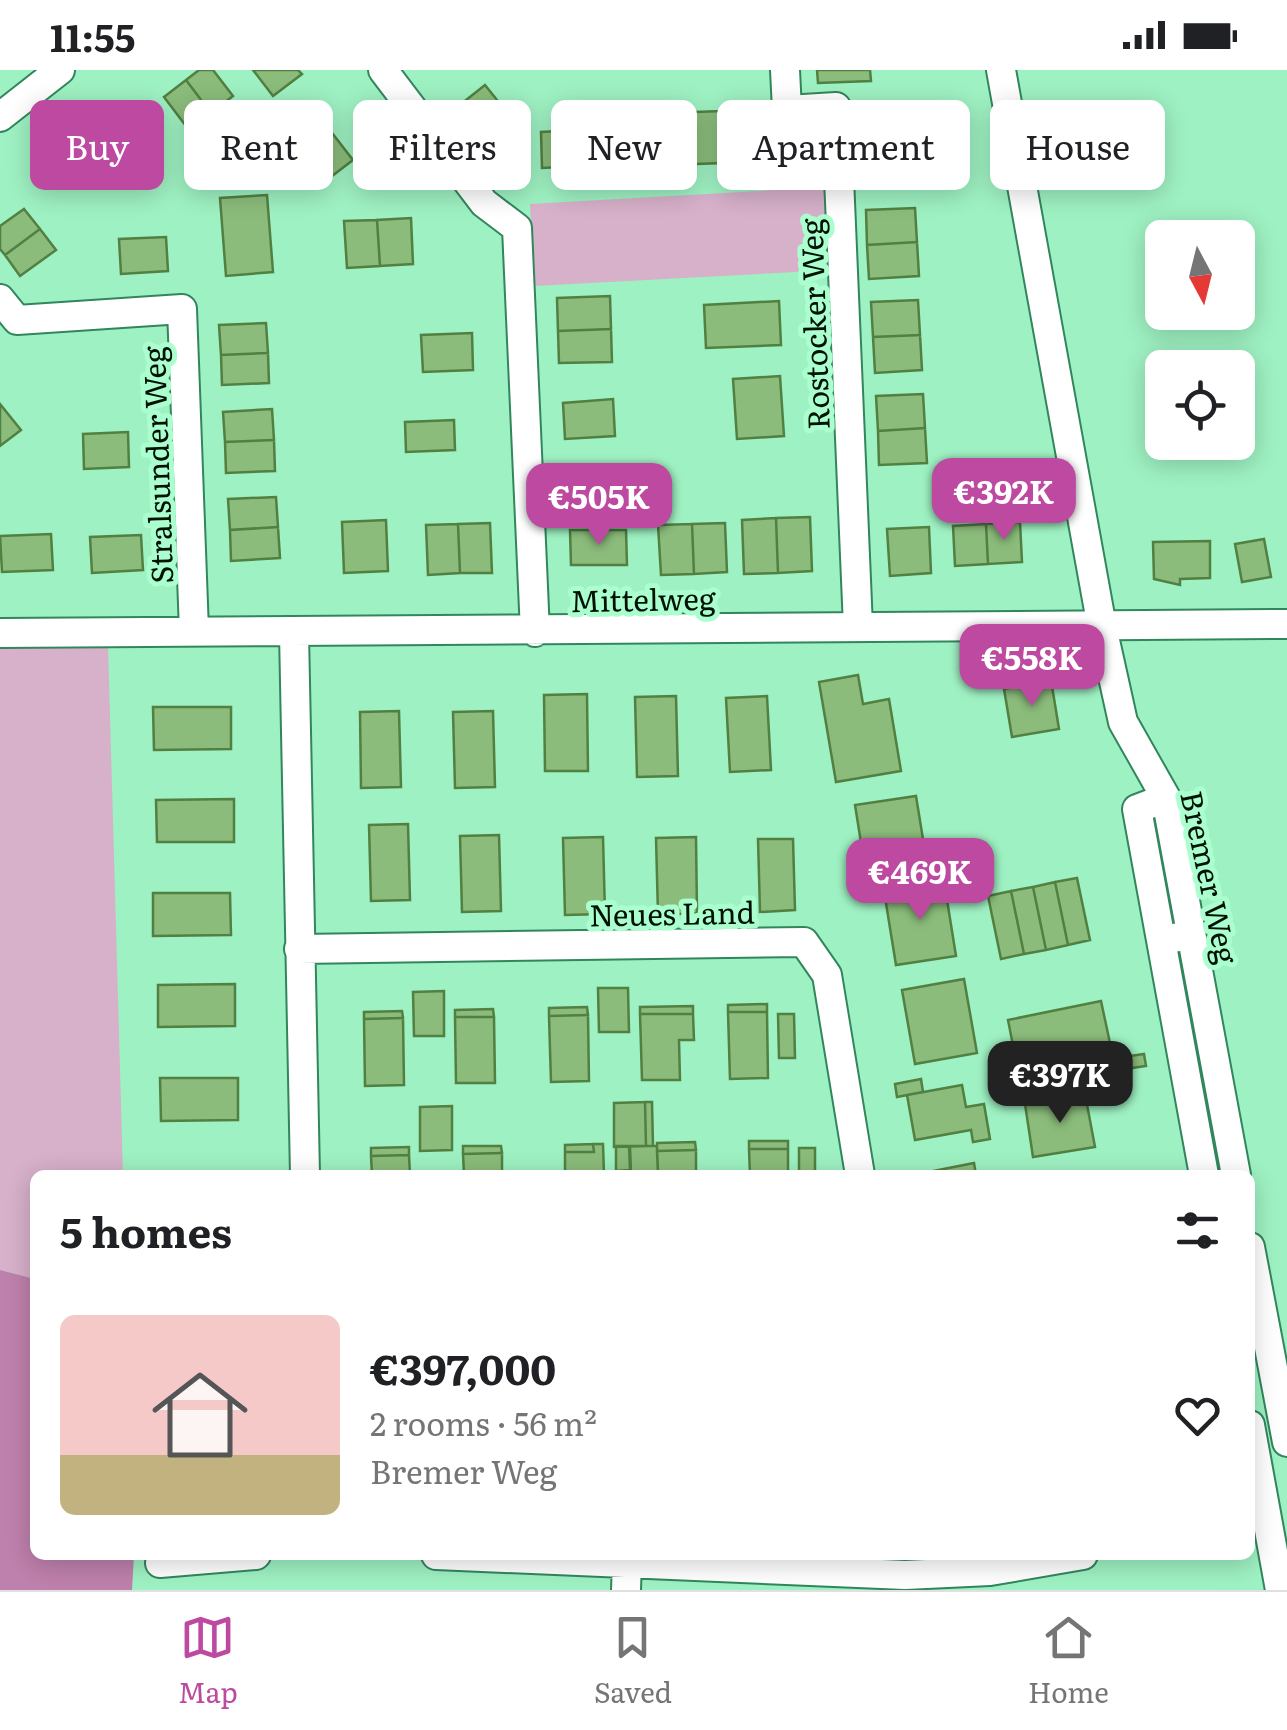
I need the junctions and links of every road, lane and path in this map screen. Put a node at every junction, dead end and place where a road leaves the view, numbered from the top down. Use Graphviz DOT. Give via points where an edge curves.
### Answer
graph roads {
  1 [pos="60,70"];
  2 [pos="383,70"];
  3 [pos="785,70"];
  4 [pos="1001,70"];
  5 [pos="0,117"];
  6 [pos="0,299"];
  7 [pos="1287,624"];
  8 [pos="858,627"];
  9 [pos="1102,627"];
  10 [pos="194,632"];
  11 [pos="536,632"];
  12 [pos="0,633"];
  13 [pos="294,633"];
  14 [pos="1166,798"];
  15 [pos="1191,935"];
  16 [pos="1161,940"];
  17 [pos="299,950"];
  18 [pos="1234,1166"];
  19 [pos="1203,1168"];
  20 [pos="305,1170"];
  21 [pos="859,1170"];
  22 [pos="1255,1273"];
  23 [pos="1287,1442"];
  24 [pos="1255,1454"];
  25 [pos="1269,1537"];
  26 [pos="196,1560"];
  27 [pos="627,1560"];
  28 [pos="1056,1560"];
  29 [pos="160,1563"];
  30 [pos="626,1590"];
  31 [pos="1280,1590"];
  1 -- 5 [label="street"];
  2 -- 11 [label="street" via="484,202 518,228"];
  3 -- 8 [label="street, Rostocker Weg" via="787,110 836,107"];
  4 -- 9 [label="street, Bremer Weg"];
  6 -- 10 [label="street, Stralsunder Weg" via="17,320 182,309"];
  7 -- 9 [label="street, Mittelweg"];
  8 -- 9 [label="street, Mittelweg"];
  8 -- 11 [label="street, Mittelweg"];
  9 -- 14 [label="street, Bremer Weg" via="1124,722"];
  10 -- 12 [label="street, Mittelweg"];
  10 -- 13 [label="street, Mittelweg"];
  11 -- 13 [label="street, Mittelweg" via="337,623"];
  13 -- 17 [label="street"];
  14 -- 15 [label="street, Bremer Weg"];
  14 -- 16 [label="street" via="1137,809"];
  15 -- 16 [label="street"];
  15 -- 18 [label="street, Bremer Weg"];
  16 -- 19 [label="street"];
  17 -- 20 [label="street"];
  17 -- 21 [label="street, Neues Land" via="804,942 827,974"];
  18 -- 19 [label="street"];
  22 -- 23 [label="street"];
  24 -- 25 [label="street"];
  25 -- 31 [label="street"];
  26 -- 29 [label="street"];
  27 -- 28 [label="street" via="905,1575 990,1572"];
  27 -- 30 [label="street"];
}
